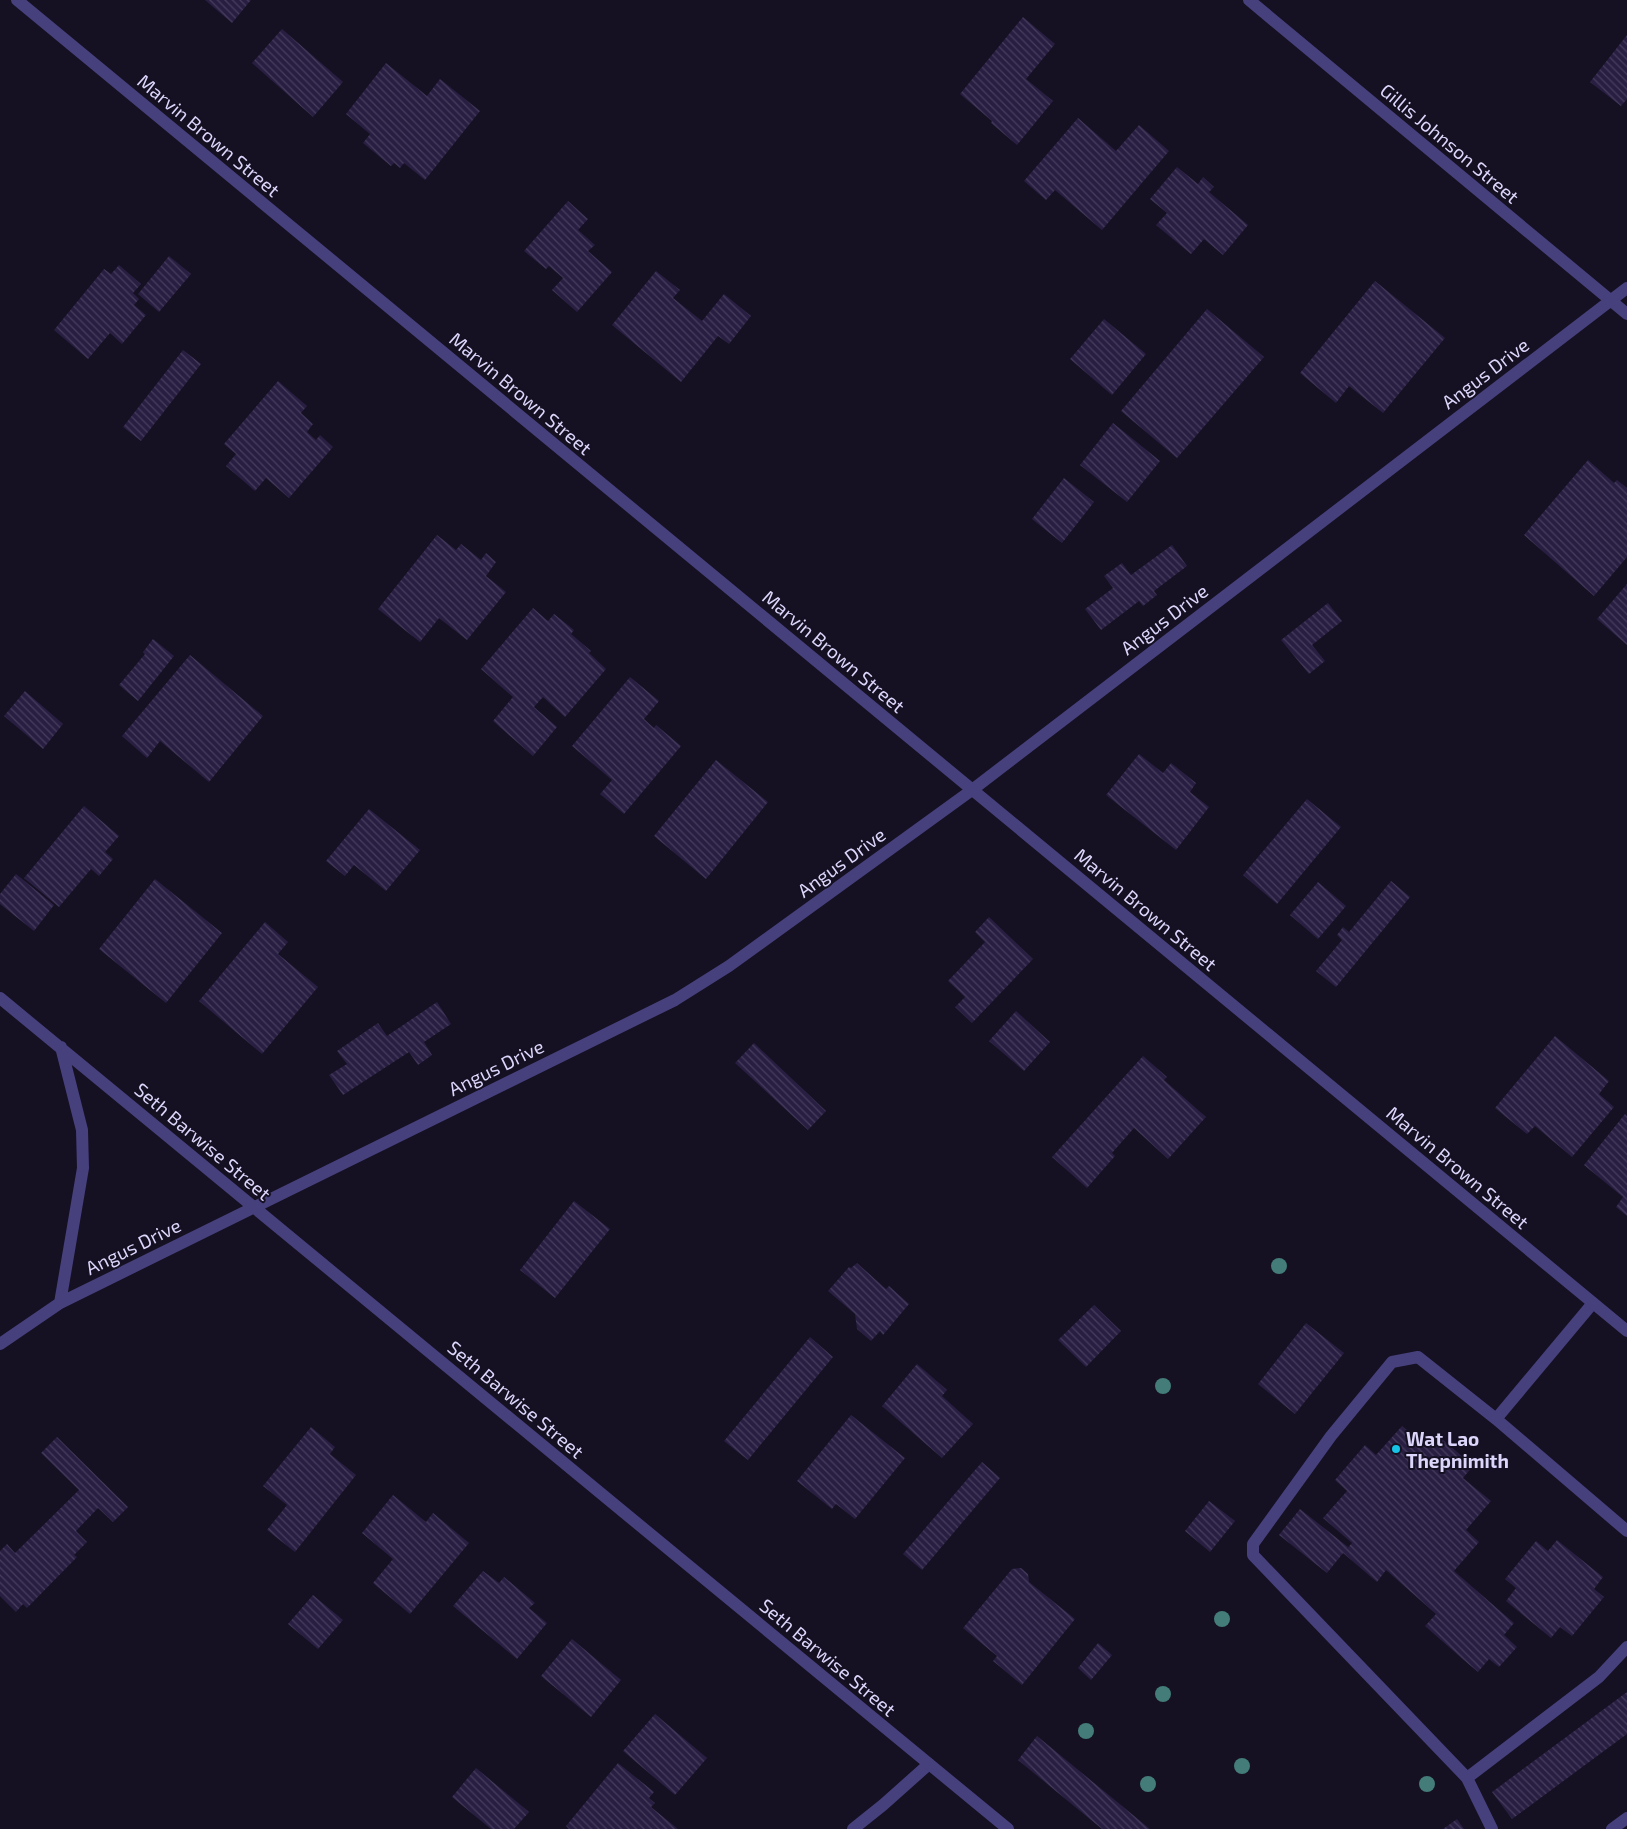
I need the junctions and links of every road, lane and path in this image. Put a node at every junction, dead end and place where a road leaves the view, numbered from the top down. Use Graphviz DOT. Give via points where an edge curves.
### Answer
graph roads {
  1 [pos="16,0"];
  2 [pos="1248,0"];
  3 [pos="1627,288"];
  4 [pos="1611,300"];
  5 [pos="1627,314"];
  6 [pos="972,790"];
  7 [pos="0,998"];
  8 [pos="61,1047"];
  9 [pos="254,1207"];
  10 [pos="60,1303"];
  11 [pos="1593,1303"];
  12 [pos="1627,1331"];
  13 [pos="0,1344"];
  14 [pos="1496,1419"];
  15 [pos="1627,1531"];
  16 [pos="1627,1647"];
  17 [pos="929,1764"];
  18 [pos="1467,1778"];
  19 [pos="1627,1818"];
  20 [pos="853,1829"];
  21 [pos="1008,1829"];
  22 [pos="1492,1829"];
  23 [pos="1612,1829"];
  1 -- 6 [label="street, Marvin Brown Street"];
  2 -- 4 [label="street, Gillis Johnson Street"];
  3 -- 4 [label="street, Angus Drive"];
  4 -- 5 [label="street, Gillis Johnson Street"];
  4 -- 6 [label="street, Angus Drive"];
  6 -- 9 [label="street, Angus Drive" via="729,966 675,1000"];
  6 -- 11 [label="street, Marvin Brown Street"];
  7 -- 8 [label="street, Seth Barwise Street"];
  8 -- 9 [label="street, Seth Barwise Street"];
  8 -- 10 [label="street" via="82,1130 83,1168"];
  9 -- 10 [label="street, Angus Drive"];
  9 -- 17 [label="street, Seth Barwise Street"];
  10 -- 13 [label="street, Angus Drive"];
  11 -- 12 [label="street, Marvin Brown Street"];
  11 -- 14 [label="street"];
  14 -- 15 [label="street"];
  14 -- 18 [label="street" via="1418,1357 1392,1362 1331,1436 1253,1544 1253,1555"];
  16 -- 18 [label="street" via="1600,1676"];
  17 -- 20 [label="street"];
  17 -- 21 [label="street, Seth Barwise Street"];
  18 -- 22 [label="street"];
  19 -- 23 [label="street"];
}
